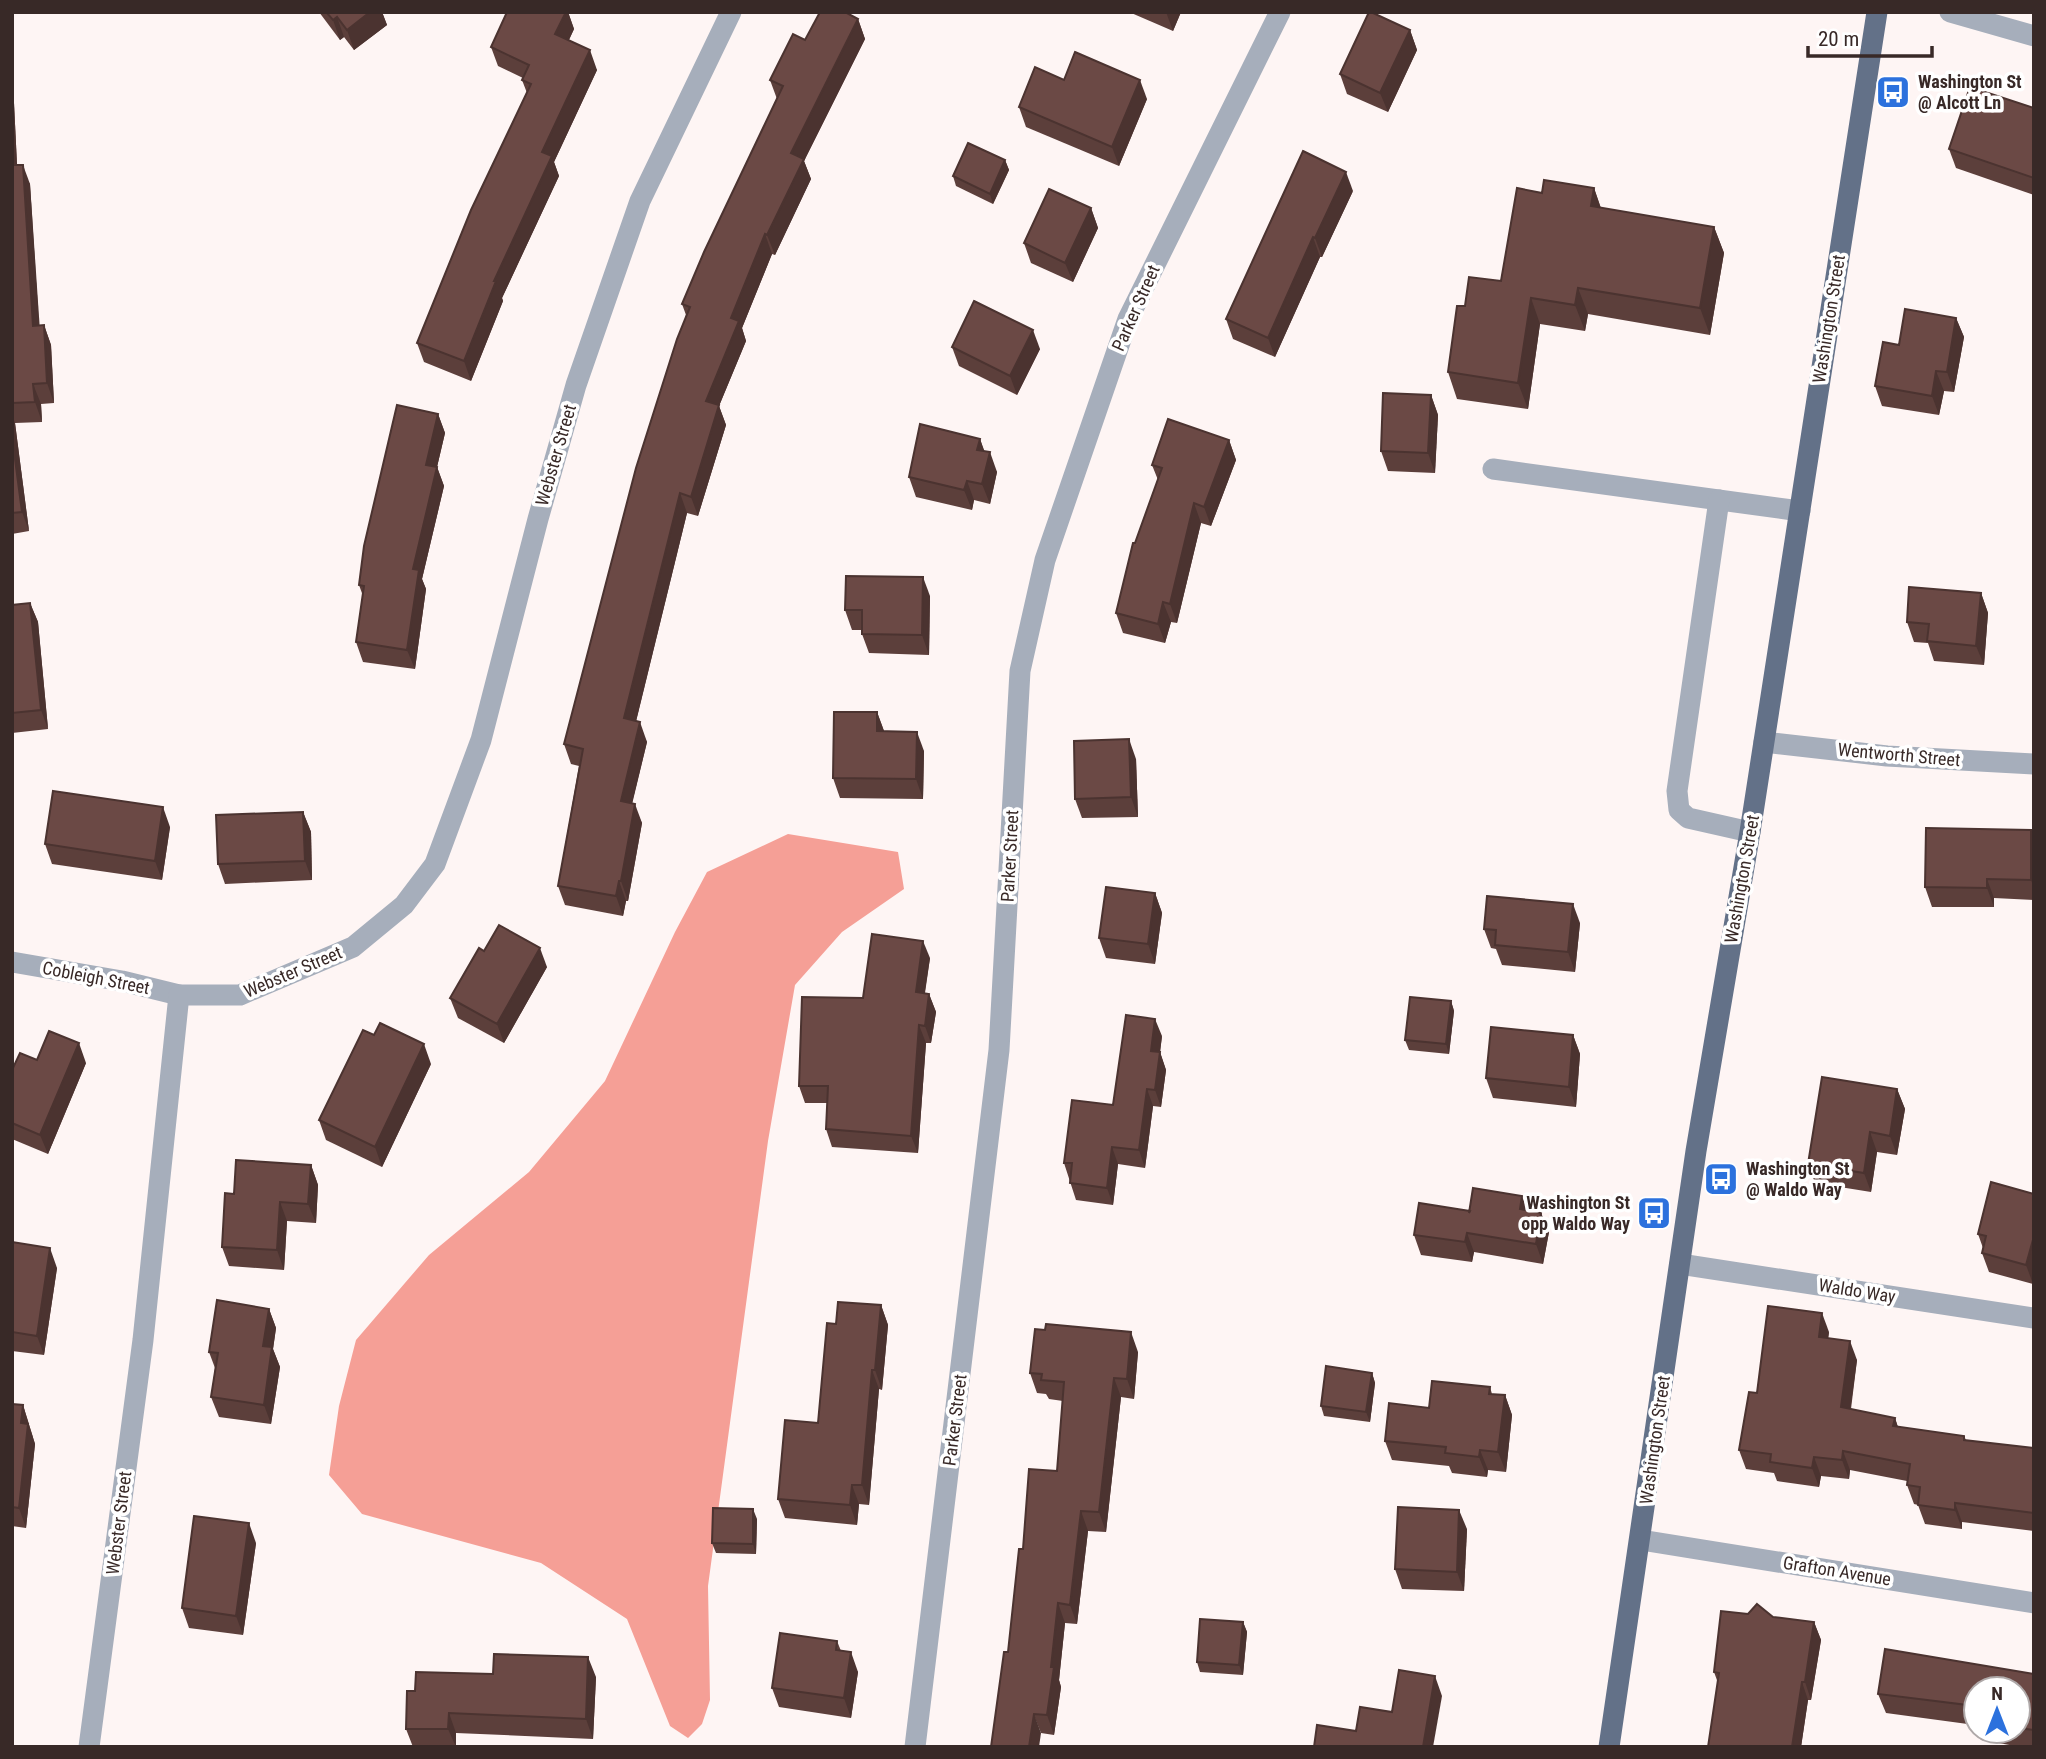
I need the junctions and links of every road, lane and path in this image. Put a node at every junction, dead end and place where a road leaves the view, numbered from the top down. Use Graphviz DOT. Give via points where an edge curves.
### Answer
graph roads {
  1 [pos="731,12"];
  2 [pos="1280,12"];
  3 [pos="1877,12"];
  4 [pos="1950,12"];
  5 [pos="2034,36"];
  6 [pos="1493,468"];
  7 [pos="1719,500"];
  8 [pos="1800,511"];
  9 [pos="1764,743"];
  10 [pos="2034,764"];
  11 [pos="1750,832"];
  12 [pos="12,962"];
  13 [pos="179,995"];
  14 [pos="1680,1264"];
  15 [pos="2034,1318"];
  16 [pos="1641,1539"];
  17 [pos="2034,1603"];
  18 [pos="89,1747"];
  19 [pos="915,1747"];
  20 [pos="1609,1747"];
  1 -- 13 [label="street, Webster Street" via="640,201 576,385 481,740 435,864 404,905 353,947 240,995"];
  2 -- 19 [label="street, Parker Street" via="1128,319 1045,560 1020,671 999,1050"];
  3 -- 8 [label="main road, Washington Street"];
  4 -- 5 [label="street"];
  6 -- 7 [label="street"];
  7 -- 8 [label="street"];
  7 -- 11 [label="street" via="1677,791 1679,810 1688,818"];
  8 -- 9 [label="main road, Washington Street"];
  9 -- 10 [label="street, Wentworth Street"];
  9 -- 11 [label="main road, Washington Street"];
  11 -- 14 [label="main road, Washington Street"];
  12 -- 13 [label="street, Cobleigh Street"];
  13 -- 18 [label="street, Webster Street" via="143,1340"];
  14 -- 15 [label="street, Waldo Way"];
  14 -- 16 [label="main road, Washington Street"];
  16 -- 17 [label="street, Grafton Avenue"];
  16 -- 20 [label="main road, Washington Street"];
}
